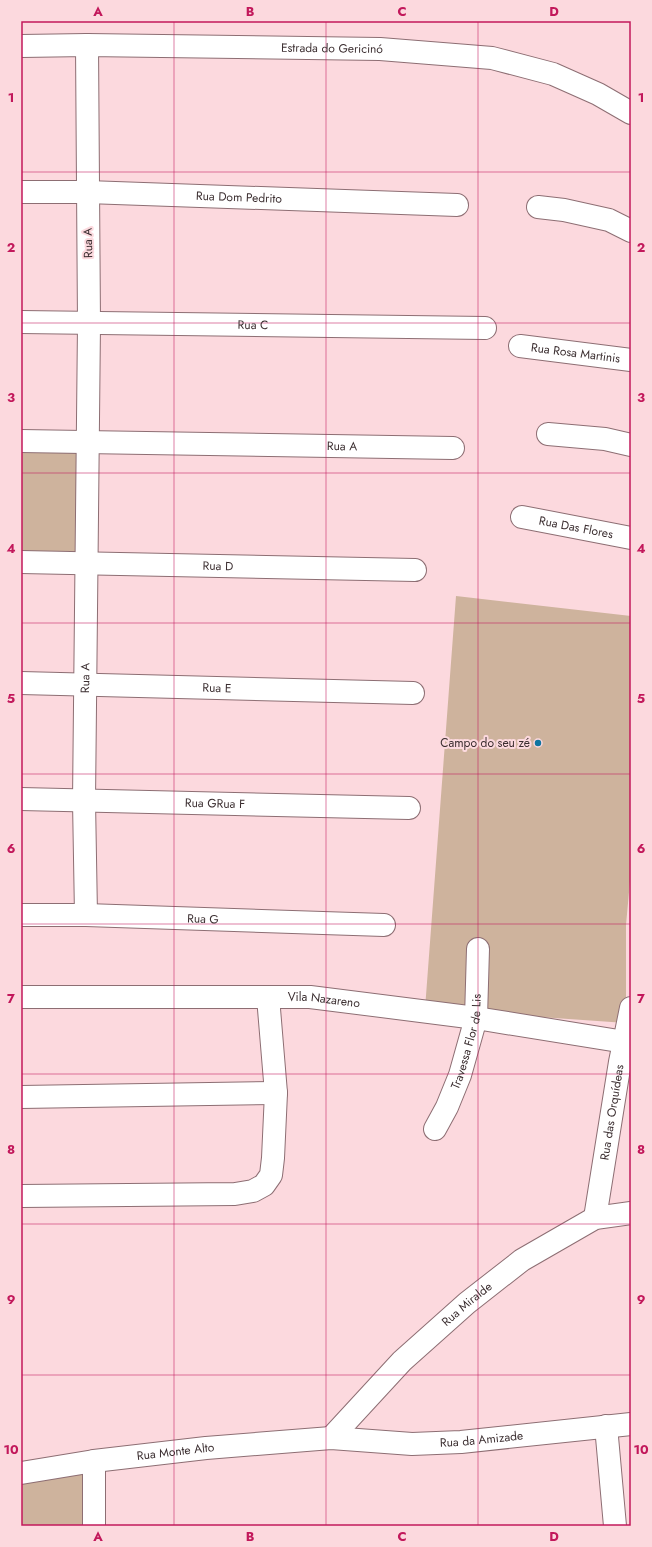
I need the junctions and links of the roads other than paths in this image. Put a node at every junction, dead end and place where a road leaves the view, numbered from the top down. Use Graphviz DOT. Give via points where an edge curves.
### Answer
graph roads {
  1 [pos="88,45"];
  2 [pos="21,46"];
  3 [pos="631,113"];
  4 [pos="21,192"];
  5 [pos="87,192"];
  6 [pos="457,205"];
  7 [pos="538,207"];
  8 [pos="631,231"];
  9 [pos="21,322"];
  10 [pos="89,324"];
  11 [pos="485,328"];
  12 [pos="520,346"];
  13 [pos="631,360"];
  14 [pos="548,434"];
  15 [pos="21,441"];
  16 [pos="87,442"];
  17 [pos="631,445"];
  18 [pos="453,448"];
  19 [pos="522,517"];
  20 [pos="631,538"];
  21 [pos="21,562"];
  22 [pos="86,563"];
  23 [pos="415,570"];
  24 [pos="21,683"];
  25 [pos="86,684"];
  26 [pos="413,693"];
  27 [pos="21,799"];
  28 [pos="84,801"];
  29 [pos="409,808"];
  30 [pos="21,915"];
  31 [pos="86,915"];
  32 [pos="384,925"];
  33 [pos="478,949"];
  34 [pos="21,998"];
  35 [pos="268,998"];
  36 [pos="631,1008"];
  37 [pos="476,1018"];
  38 [pos="628,1043"];
  39 [pos="276,1093"];
  40 [pos="21,1097"];
  41 [pos="435,1129"];
  42 [pos="21,1196"];
  43 [pos="631,1213"];
  44 [pos="595,1218"];
  45 [pos="631,1424"];
  46 [pos="606,1426"];
  47 [pos="331,1438"];
  48 [pos="94,1461"];
  49 [pos="21,1473"];
  50 [pos="94,1526"];
  51 [pos="615,1526"];
  1 -- 2 [label="street, Estrada do Gericinó"];
  1 -- 3 [label="street, Estrada do Gericinó" via="380,49 492,58 553,74 598,94"];
  1 -- 5 [label="street, Rua A"];
  4 -- 5 [label="street, Rua Dom Pedrito"];
  5 -- 6 [label="street, Rua Dom Pedrito"];
  5 -- 10 [label="street, Rua A"];
  7 -- 8 [label="street" via="609,220"];
  9 -- 10 [label="street, Rua C"];
  10 -- 11 [label="street, Rua C"];
  10 -- 16 [label="street, Rua A"];
  12 -- 13 [label="street, Rua Rosa Martinis"];
  14 -- 17 [label="street" via="605,439"];
  15 -- 16 [label="street, Rua A"];
  16 -- 18 [label="street, Rua A"];
  16 -- 22 [label="street, Rua A"];
  19 -- 20 [label="street, Rua Das Flores"];
  21 -- 22 [label="street, Rua D"];
  22 -- 23 [label="street, Rua D"];
  22 -- 25 [label="street, Rua A"];
  24 -- 25 [label="street, Rua E"];
  25 -- 26 [label="street, Rua E"];
  25 -- 28 [label="street, Rua A"];
  27 -- 28 [label="street, Rua GRua F"];
  28 -- 29 [label="street, Rua GRua F"];
  28 -- 31 [label="street, Rua A"];
  30 -- 31 [label="street, Rua G"];
  31 -- 32 [label="street, Rua G"];
  33 -- 37 [label="street, Travessa Flor de Lis"];
  34 -- 35 [label="street, Vila Nazareno"];
  35 -- 37 [label="street, Vila Nazareno" via="310,996"];
  35 -- 39 [label="street"];
  36 -- 38 [label="street, Rua das Orquídeas"];
  37 -- 38 [label="street, Vila Nazareno"];
  37 -- 41 [label="street, Travessa Flor de Lis" via="460,1075"];
  38 -- 44 [label="street, Rua das Orquídeas" via="620,1062"];
  39 -- 40 [label="street"];
  39 -- 42 [label="street" via="271,1175 264,1185 253,1191 235,1194"];
  43 -- 44 [label="street, Rua Miralde"];
  44 -- 47 [label="street, Rua Miralde" via="522,1260 466,1303 402,1361"];
  45 -- 46 [label="street, Rua da Amizade"];
  46 -- 47 [label="street, Rua da Amizade" via="461,1442 412,1444"];
  46 -- 51 [label="street"];
  47 -- 48 [label="street, Rua Monte Alto" via="206,1448"];
  48 -- 49 [label="street, Rua Monte Alto"];
  48 -- 50 [label="street"];
}
